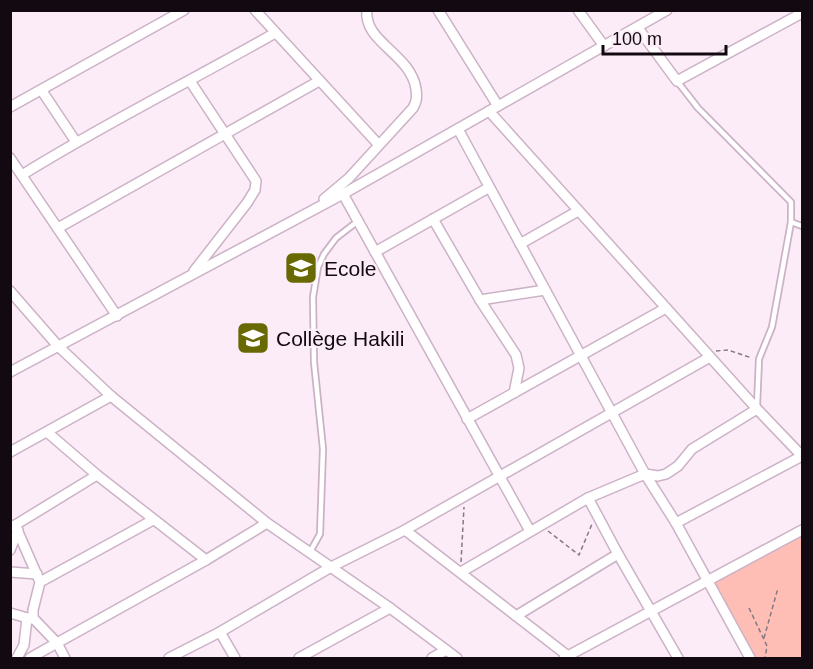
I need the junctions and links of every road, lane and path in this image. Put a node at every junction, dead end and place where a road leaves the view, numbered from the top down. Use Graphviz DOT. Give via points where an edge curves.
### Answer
graph roads {
  1 [pos="255,10"];
  2 [pos="367,10"];
  3 [pos="438,10"];
  4 [pos="578,10"];
  5 [pos="667,10"];
  6 [pos="177,12"];
  7 [pos="802,13"];
  8 [pos="638,28"];
  9 [pos="275,33"];
  10 [pos="604,46"];
  11 [pos="190,81"];
  12 [pos="319,81"];
  13 [pos="677,81"];
  14 [pos="42,91"];
  15 [pos="498,106"];
  16 [pos="10,107"];
  17 [pos="489,111"];
  18 [pos="458,129"];
  19 [pos="225,134"];
  20 [pos="76,142"];
  21 [pos="378,144"];
  22 [pos="10,158"];
  23 [pos="22,175"];
  24 [pos="489,188"];
  25 [pos="343,194"];
  26 [pos="310,211"];
  27 [pos="578,211"];
  28 [pos="433,219"];
  29 [pos="358,221"];
  30 [pos="791,222"];
  31 [pos="802,226"];
  32 [pos="58,228"];
  33 [pos="520,244"];
  34 [pos="375,252"];
  35 [pos="193,273"];
  36 [pos="545,290"];
  37 [pos="10,291"];
  38 [pos="480,300"];
  39 [pos="666,308"];
  40 [pos="117,316"];
  41 [pos="58,346"];
  42 [pos="582,356"];
  43 [pos="709,356"];
  44 [pos="759,359"];
  45 [pos="10,361"];
  46 [pos="27,364"];
  47 [pos="10,372"];
  48 [pos="514,393"];
  49 [pos="111,396"];
  50 [pos="757,409"];
  51 [pos="614,412"];
  52 [pos="467,419"];
  53 [pos="47,432"];
  54 [pos="10,452"];
  55 [pos="645,474"];
  56 [pos="97,475"];
  57 [pos="499,477"];
  58 [pos="463,497"];
  59 [pos="588,498"];
  60 [pos="153,520"];
  61 [pos="594,521"];
  62 [pos="267,523"];
  63 [pos="676,523"];
  64 [pos="15,528"];
  65 [pos="543,529"];
  66 [pos="405,530"];
  67 [pos="802,530"];
  68 [pos="530,531"];
  69 [pos="10,550"];
  70 [pos="310,552"];
  71 [pos="618,554"];
  72 [pos="206,560"];
  73 [pos="331,567"];
  74 [pos="10,572"];
  75 [pos="460,572"];
  76 [pos="39,578"];
  77 [pos="707,581"];
  78 [pos="778,588"];
  79 [pos="390,608"];
  80 [pos="749,608"];
  81 [pos="650,612"];
  82 [pos="10,613"];
  83 [pos="516,616"];
  84 [pos="31,619"];
  85 [pos="220,632"];
  86 [pos="763,639"];
  87 [pos="57,643"];
  88 [pos="446,650"];
  89 [pos="566,657"];
  90 [pos="17,658"];
  91 [pos="30,658"];
  92 [pos="65,658"];
  93 [pos="169,658"];
  94 [pos="235,658"];
  95 [pos="299,658"];
  96 [pos="432,658"];
  97 [pos="457,658"];
  98 [pos="678,658"];
  99 [pos="750,658"];
  100 [pos="765,658"];
  1 -- 9 [label="street"];
  2 -- 21 [label="street" via="369,29 410,71 417,99"];
  3 -- 15 [label="street"];
  4 -- 10 [label="street"];
  5 -- 8 [label="street"];
  6 -- 14 [label="street"];
  7 -- 13 [label="street"];
  8 -- 10 [label="street"];
  8 -- 13 [label="street"];
  9 -- 11 [label="street"];
  9 -- 12 [label="street"];
  10 -- 15 [label="street"];
  11 -- 19 [label="street"];
  11 -- 20 [label="street"];
  12 -- 19 [label="street"];
  12 -- 21 [label="street"];
  13 -- 30 [label="lane" via="728,140 787,196 791,202"];
  14 -- 16 [label="street"];
  14 -- 20 [label="street"];
  15 -- 17 [label="street"];
  17 -- 18 [label="street"];
  17 -- 27 [label="street"];
  18 -- 24 [label="street"];
  18 -- 25 [label="street"];
  19 -- 32 [label="street"];
  19 -- 35 [label="street" via="256,181 255,190"];
  20 -- 23 [label="street"];
  21 -- 26 [label="street" via="349,178"];
  22 -- 23 [label="street"];
  23 -- 32 [label="street"];
  24 -- 28 [label="street"];
  24 -- 33 [label="street"];
  25 -- 26 [label="street"];
  25 -- 29 [label="street"];
  26 -- 35 [label="street"];
  27 -- 33 [label="street"];
  27 -- 39 [label="street"];
  28 -- 34 [label="street"];
  28 -- 38 [label="street"];
  29 -- 34 [label="street"];
  29 -- 70 [label="lane" via="336,238 324,254 313,297 322,449 320,534"];
  30 -- 31 [label="lane"];
  30 -- 44 [label="lane" via="772,327"];
  32 -- 40 [label="street"];
  33 -- 36 [label="street"];
  34 -- 52 [label="street"];
  35 -- 40 [label="street"];
  36 -- 38 [label="street"];
  36 -- 42 [label="street"];
  37 -- 41 [label="street"];
  38 -- 48 [label="street" via="519,363"];
  39 -- 42 [label="street"];
  39 -- 43 [label="street"];
  40 -- 41 [label="street"];
  41 -- 46 [label="street"];
  41 -- 49 [label="street"];
  42 -- 48 [label="street"];
  42 -- 51 [label="street"];
  43 -- 44 [label="path" via="728,350"];
  43 -- 50 [label="street"];
  43 -- 51 [label="street"];
  44 -- 50 [label="lane"];
  45 -- 46 [label="street"];
  46 -- 47 [label="street"];
  48 -- 52 [label="street"];
  49 -- 53 [label="street"];
  49 -- 62 [label="street"];
  50 -- 55 [label="street" via="692,449 666,474"];
  50 -- 63 [label="street" via="802,456"];
  51 -- 55 [label="street"];
  51 -- 57 [label="street"];
  52 -- 57 [label="street"];
  53 -- 54 [label="street"];
  53 -- 56 [label="street"];
  55 -- 59 [label="street"];
  55 -- 63 [label="street"];
  56 -- 60 [label="street"];
  56 -- 64 [label="street"];
  57 -- 58 [label="street"];
  57 -- 68 [label="street"];
  58 -- 66 [label="street"];
  58 -- 75 [label="path"];
  59 -- 68 [label="street"];
  59 -- 71 [label="street"];
  60 -- 72 [label="street"];
  60 -- 76 [label="street"];
  61 -- 65 [label="path" via="579,555"];
  62 -- 70 [label="street"];
  62 -- 72 [label="street"];
  63 -- 77 [label="street"];
  64 -- 69 [label="street"];
  64 -- 76 [label="street"];
  66 -- 73 [label="street"];
  66 -- 75 [label="street"];
  67 -- 77 [label="street"];
  68 -- 75 [label="street"];
  70 -- 73 [label="street"];
  71 -- 81 [label="street"];
  71 -- 83 [label="street"];
  72 -- 87 [label="street"];
  73 -- 79 [label="street"];
  73 -- 85 [label="street"];
  74 -- 76 [label="street"];
  75 -- 83 [label="street"];
  76 -- 84 [label="street"];
  77 -- 81 [label="street"];
  77 -- 99 [label="street"];
  78 -- 86 [label="path"];
  79 -- 88 [label="street"];
  79 -- 95 [label="street"];
  80 -- 86 [label="path"];
  81 -- 89 [label="street"];
  81 -- 98 [label="street"];
  82 -- 84 [label="street"];
  83 -- 89 [label="street"];
  84 -- 87 [label="street"];
  84 -- 90 [label="street"];
  85 -- 93 [label="street"];
  85 -- 94 [label="street"];
  86 -- 100 [label="path" via="767,646"];
  87 -- 91 [label="street"];
  87 -- 92 [label="street"];
  88 -- 96 [label="street"];
  88 -- 97 [label="street"];
}
